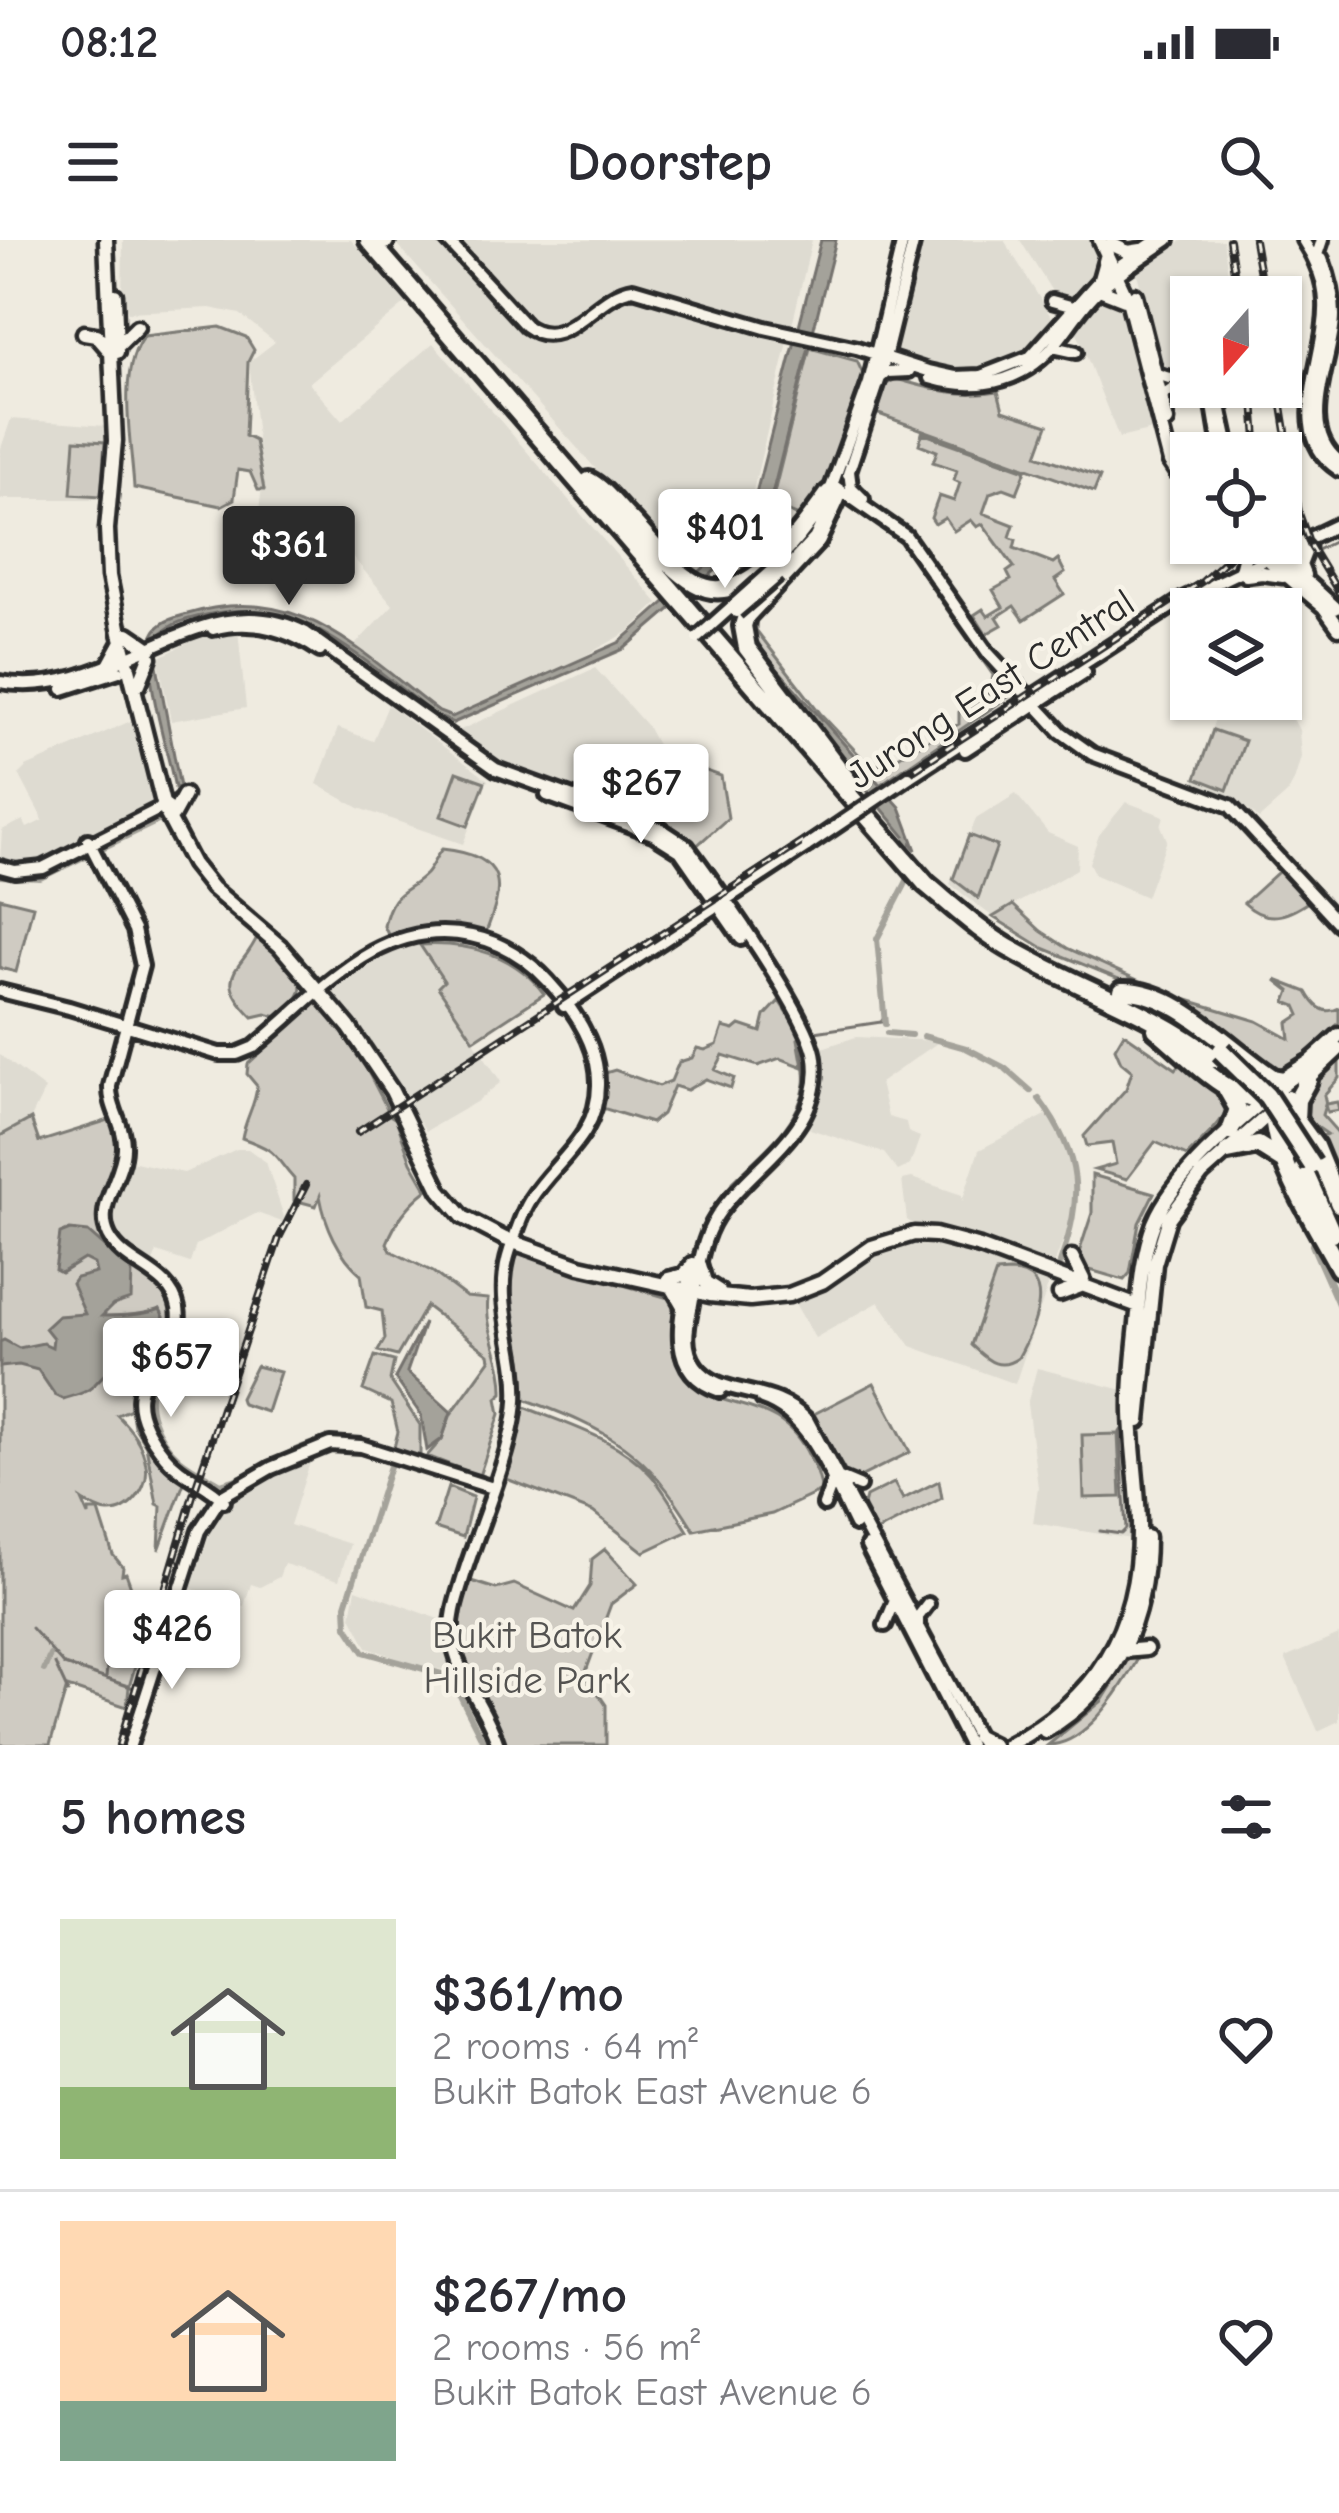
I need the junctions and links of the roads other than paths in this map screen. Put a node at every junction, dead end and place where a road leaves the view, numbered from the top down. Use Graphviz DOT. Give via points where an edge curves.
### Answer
graph roads {
  1 [pos="110,240"];
  2 [pos="369,240"];
  3 [pos="384,240"];
  4 [pos="447,240"];
  5 [pos="903,240"];
  6 [pos="914,240"];
  7 [pos="1157,240"];
  8 [pos="1168,240"];
  9 [pos="1312,242"];
  10 [pos="1107,244"];
  11 [pos="1141,250"];
  12 [pos="1120,269"];
  13 [pos="1100,284"];
  14 [pos="1052,301"];
  15 [pos="112,303"];
  16 [pos="1133,305"];
  17 [pos="1074,307"];
  18 [pos="880,334"];
  19 [pos="1053,347"];
  20 [pos="857,350"];
  21 [pos="114,351"];
  22 [pos="1076,352"];
  23 [pos="880,357"];
  24 [pos="909,371"];
  25 [pos="1157,374"];
  26 [pos="1170,378"];
  27 [pos="944,379"];
  28 [pos="874,380"];
  29 [pos="1170,391"];
  30 [pos="1161,397"];
  31 [pos="1170,432"];
  32 [pos="541,439"];
  33 [pos="1323,451"];
  34 [pos="1339,460"];
  35 [pos="1170,462"];
  36 [pos="1339,470"];
  37 [pos="849,471"];
  38 [pos="589,481"];
  39 [pos="835,492"];
  40 [pos="1339,527"];
  41 [pos="1302,546"];
  42 [pos="1245,564"];
  43 [pos="1260,564"];
  44 [pos="1285,564"];
  45 [pos="1300,564"];
  46 [pos="770,572"];
  47 [pos="1244,573"];
  48 [pos="1298,577"];
  49 [pos="680,595"];
  50 [pos="1339,614"];
  51 [pos="1339,628"];
  52 [pos="125,638"];
  53 [pos="699,640"];
  54 [pos="152,652"];
  55 [pos="131,662"];
  56 [pos="109,671"];
  57 [pos="0,685"];
  58 [pos="136,686"];
  59 [pos="1034,702"];
  60 [pos="851,785"];
  61 [pos="184,795"];
  62 [pos="164,804"];
  63 [pos="94,847"];
  64 [pos="907,862"];
  65 [pos="0,866"];
  66 [pos="710,885"];
  67 [pos="728,902"];
  68 [pos="705,916"];
  69 [pos="1339,921"];
  70 [pos="736,924"];
  71 [pos="1084,986"];
  72 [pos="323,989"];
  73 [pos="1122,991"];
  74 [pos="0,995"];
  75 [pos="567,1008"];
  76 [pos="131,1029"];
  77 [pos="1339,1035"];
  78 [pos="1339,1049"];
  79 [pos="1218,1055"];
  80 [pos="1243,1055"];
  81 [pos="1308,1072"];
  82 [pos="1222,1083"];
  83 [pos="1269,1107"];
  84 [pos="1304,1131"];
  85 [pos="1229,1142"];
  86 [pos="1300,1165"];
  87 [pos="1339,1204"];
  88 [pos="1339,1228"];
  89 [pos="512,1238"];
  90 [pos="1339,1252"];
  91 [pos="1072,1257"];
  92 [pos="697,1264"];
  93 [pos="1155,1264"];
  94 [pos="1339,1268"];
  95 [pos="1141,1280"];
  96 [pos="1083,1282"];
  97 [pos="670,1283"];
  98 [pos="715,1293"];
  99 [pos="690,1294"];
  100 [pos="1060,1294"];
  101 [pos="1119,1295"];
  102 [pos="1140,1303"];
  103 [pos="1136,1327"];
  104 [pos="1144,1359"];
  105 [pos="835,1478"];
  106 [pos="490,1490"];
  107 [pos="224,1498"];
  108 [pos="853,1512"];
  109 [pos="895,1594"];
  110 [pos="1138,1616"];
  111 [pos="915,1633"];
  112 [pos="1124,1651"];
  113 [pos="975,1742"];
  114 [pos="132,1745"];
  115 [pos="496,1745"];
  116 [pos="993,1745"];
  117 [pos="1008,1745"];
  118 [pos="1024,1745"];
  1 -- 15 [label="main road"];
  2 -- 32 [label="highway"];
  3 -- 38 [label="highway"];
  4 -- 20 [label="main road" via="539,334 560,334 633,289"];
  5 -- 18 [label="main road"];
  6 -- 23 [label="main road"];
  7 -- 11 [label="main road"];
  8 -- 12 [label="main road"];
  9 -- 33 [label="main road" via="1334,311 1318,420"];
  10 -- 11 [label="main road"];
  10 -- 12 [label="main road"];
  10 -- 13 [label="main road"];
  11 -- 12 [label="main road"];
  12 -- 13 [label="main road"];
  12 -- 16 [label="main road"];
  13 -- 16 [label="main road"];
  13 -- 17 [label="main road"];
  13 -- 19 [label="main road"];
  14 -- 17 [label="main road"];
  15 -- 21 [label="main road"];
  15 -- 21 [label="main road" via="89,328"];
  15 -- 21 [label="main road" via="137,324"];
  16 -- 25 [label="main road"];
  16 -- 35 [label="main road"];
  17 -- 27 [label="main road" via="1024,361"];
  18 -- 20 [label="main road"];
  18 -- 23 [label="main road"];
  19 -- 22 [label="main road"];
  19 -- 27 [label="main road" via="992,384"];
  20 -- 23 [label="main road"];
  20 -- 28 [label="main road"];
  21 -- 52 [label="main road" via="121,441 113,539"];
  23 -- 24 [label="main road"];
  23 -- 27 [label="main road"];
  23 -- 28 [label="main road"];
  24 -- 27 [label="main road"];
  24 -- 28 [label="main road"];
  25 -- 26 [label="main road"];
  25 -- 30 [label="main road"];
  28 -- 37 [label="main road"];
  28 -- 39 [label="main road"];
  29 -- 30 [label="main road"];
  30 -- 31 [label="main road"];
  32 -- 49 [label="highway"];
  32 -- 53 [label="highway"];
  33 -- 34 [label="main road"];
  33 -- 36 [label="main road"];
  37 -- 39 [label="main road"];
  37 -- 59 [label="main road" via="855,492 914,539"];
  38 -- 46 [label="highway" via="694,583 717,590"];
  38 -- 49 [label="highway"];
  39 -- 46 [label="highway"];
  39 -- 59 [label="main road" via="906,536 988,653"];
  39 -- 60 [label="highway" via="817,539 746,616 744,639"];
  40 -- 41 [label="main road"];
  42 -- 47 [label="main road"];
  43 -- 47 [label="main road, Jurong East Central"];
  44 -- 48 [label="main road"];
  45 -- 48 [label="main road"];
  46 -- 53 [label="main road, bridge"];
  47 -- 48 [label="main road"];
  47 -- 59 [label="main road, Jurong East Central" via="1185,598"];
  48 -- 50 [label="main road"];
  48 -- 51 [label="main road"];
  49 -- 60 [label="highway"];
  49 -- 64 [label="highway"];
  52 -- 54 [label="main road"];
  52 -- 55 [label="main road"];
  52 -- 56 [label="main road"];
  53 -- 64 [label="highway" via="861,828"];
  54 -- 55 [label="main road"];
  54 -- 58 [label="main road"];
  54 -- 66 [label="main road" via="220,627 269,626 295,635 494,774 668,842"];
  55 -- 56 [label="main road"];
  55 -- 58 [label="main road"];
  56 -- 57 [label="main road"];
  56 -- 58 [label="main road"];
  58 -- 62 [label="main road"];
  59 -- 67 [label="main road, Jurong East Central, bridge"];
  59 -- 69 [label="main road" via="1092,754 1229,806"];
  60 -- 64 [label="highway"];
  61 -- 62 [label="main road"];
  62 -- 63 [label="main road"];
  62 -- 72 [label="main road" via="212,888"];
  63 -- 65 [label="main road" via="43,868"];
  63 -- 76 [label="main road" via="141,954"];
  64 -- 71 [label="highway" via="978,928"];
  64 -- 73 [label="highway" via="1010,940"];
  66 -- 67 [label="main road"];
  66 -- 68 [label="main road"];
  67 -- 68 [label="main road, Jurong East Central"];
  67 -- 70 [label="main road"];
  68 -- 70 [label="main road"];
  68 -- 75 [label="main road, Jurong East Central"];
  70 -- 92 [label="main road" via="805,1037 811,1085 792,1130 714,1210"];
  71 -- 79 [label="highway"];
  71 -- 82 [label="highway" via="1155,1028"];
  72 -- 75 [label="main road" via="382,952 445,938 513,957"];
  72 -- 76 [label="main road" via="244,1053 219,1054"];
  72 -- 89 [label="main road" via="407,1108 444,1186 472,1216"];
  73 -- 79 [label="highway"];
  73 -- 80 [label="highway" via="1182,1012"];
  74 -- 76 [label="main road"];
  75 -- 89 [label="main road" via="591,1062 590,1106 526,1198"];
  76 -- 107 [label="main road" via="110,1090 124,1148 106,1226 118,1248 168,1287 178,1316 173,1338 141,1381 139,1400 168,1460"];
  77 -- 81 [label="main road"];
  78 -- 81 [label="main road"];
  79 -- 86 [label="highway"];
  80 -- 81 [label="highway" via="1280,1080"];
  80 -- 83 [label="highway"];
  81 -- 83 [label="main road"];
  81 -- 84 [label="highway" via="1296,1108"];
  82 -- 83 [label="highway"];
  82 -- 85 [label="highway" via="1238,1109"];
  83 -- 84 [label="highway"];
  83 -- 85 [label="main road"];
  83 -- 86 [label="highway"];
  84 -- 87 [label="highway"];
  85 -- 86 [label="highway" via="1258,1145"];
  85 -- 93 [label="main road" via="1176,1207"];
  85 -- 95 [label="main road" via="1164,1203"];
  86 -- 88 [label="highway"];
  86 -- 90 [label="highway"];
  86 -- 94 [label="highway"];
  89 -- 97 [label="main road"];
  89 -- 106 [label="main road" via="498,1301 512,1356 512,1400"];
  91 -- 96 [label="main road"];
  92 -- 97 [label="main road"];
  92 -- 98 [label="main road"];
  92 -- 99 [label="main road"];
  93 -- 102 [label="main road"];
  93 -- 104 [label="main road"];
  95 -- 101 [label="main road"];
  95 -- 102 [label="main road"];
  96 -- 98 [label="main road" via="952,1233 914,1228 869,1244 803,1286"];
  96 -- 100 [label="main road"];
  96 -- 101 [label="main road"];
  97 -- 99 [label="main road"];
  97 -- 99 [label="main road"];
  98 -- 99 [label="main road"];
  98 -- 99 [label="main road"];
  99 -- 105 [label="main road" via="687,1342 697,1368 717,1383 794,1407"];
  101 -- 102 [label="main road"];
  101 -- 103 [label="main road"];
  102 -- 103 [label="main road"];
  102 -- 104 [label="main road"];
  103 -- 117 [label="main road" via="1132,1604 1120,1636 1069,1706"];
  104 -- 110 [label="main road" via="1147,1561"];
  105 -- 108 [label="main road"];
  105 -- 108 [label="main road" via="861,1488"];
  105 -- 108 [label="main road" via="827,1506"];
  106 -- 107 [label="main road" via="333,1448"];
  106 -- 115 [label="main road" via="452,1631"];
  107 -- 114 [label="main road" via="199,1531"];
  108 -- 109 [label="main road"];
  109 -- 111 [label="main road"];
  109 -- 111 [label="main road" via="888,1626"];
  109 -- 111 [label="main road" via="924,1603"];
  110 -- 112 [label="main road"];
  110 -- 112 [label="main road" via="1144,1646"];
  111 -- 113 [label="main road"];
  112 -- 118 [label="main road" via="1074,1714"];
  113 -- 116 [label="main road"];
}
